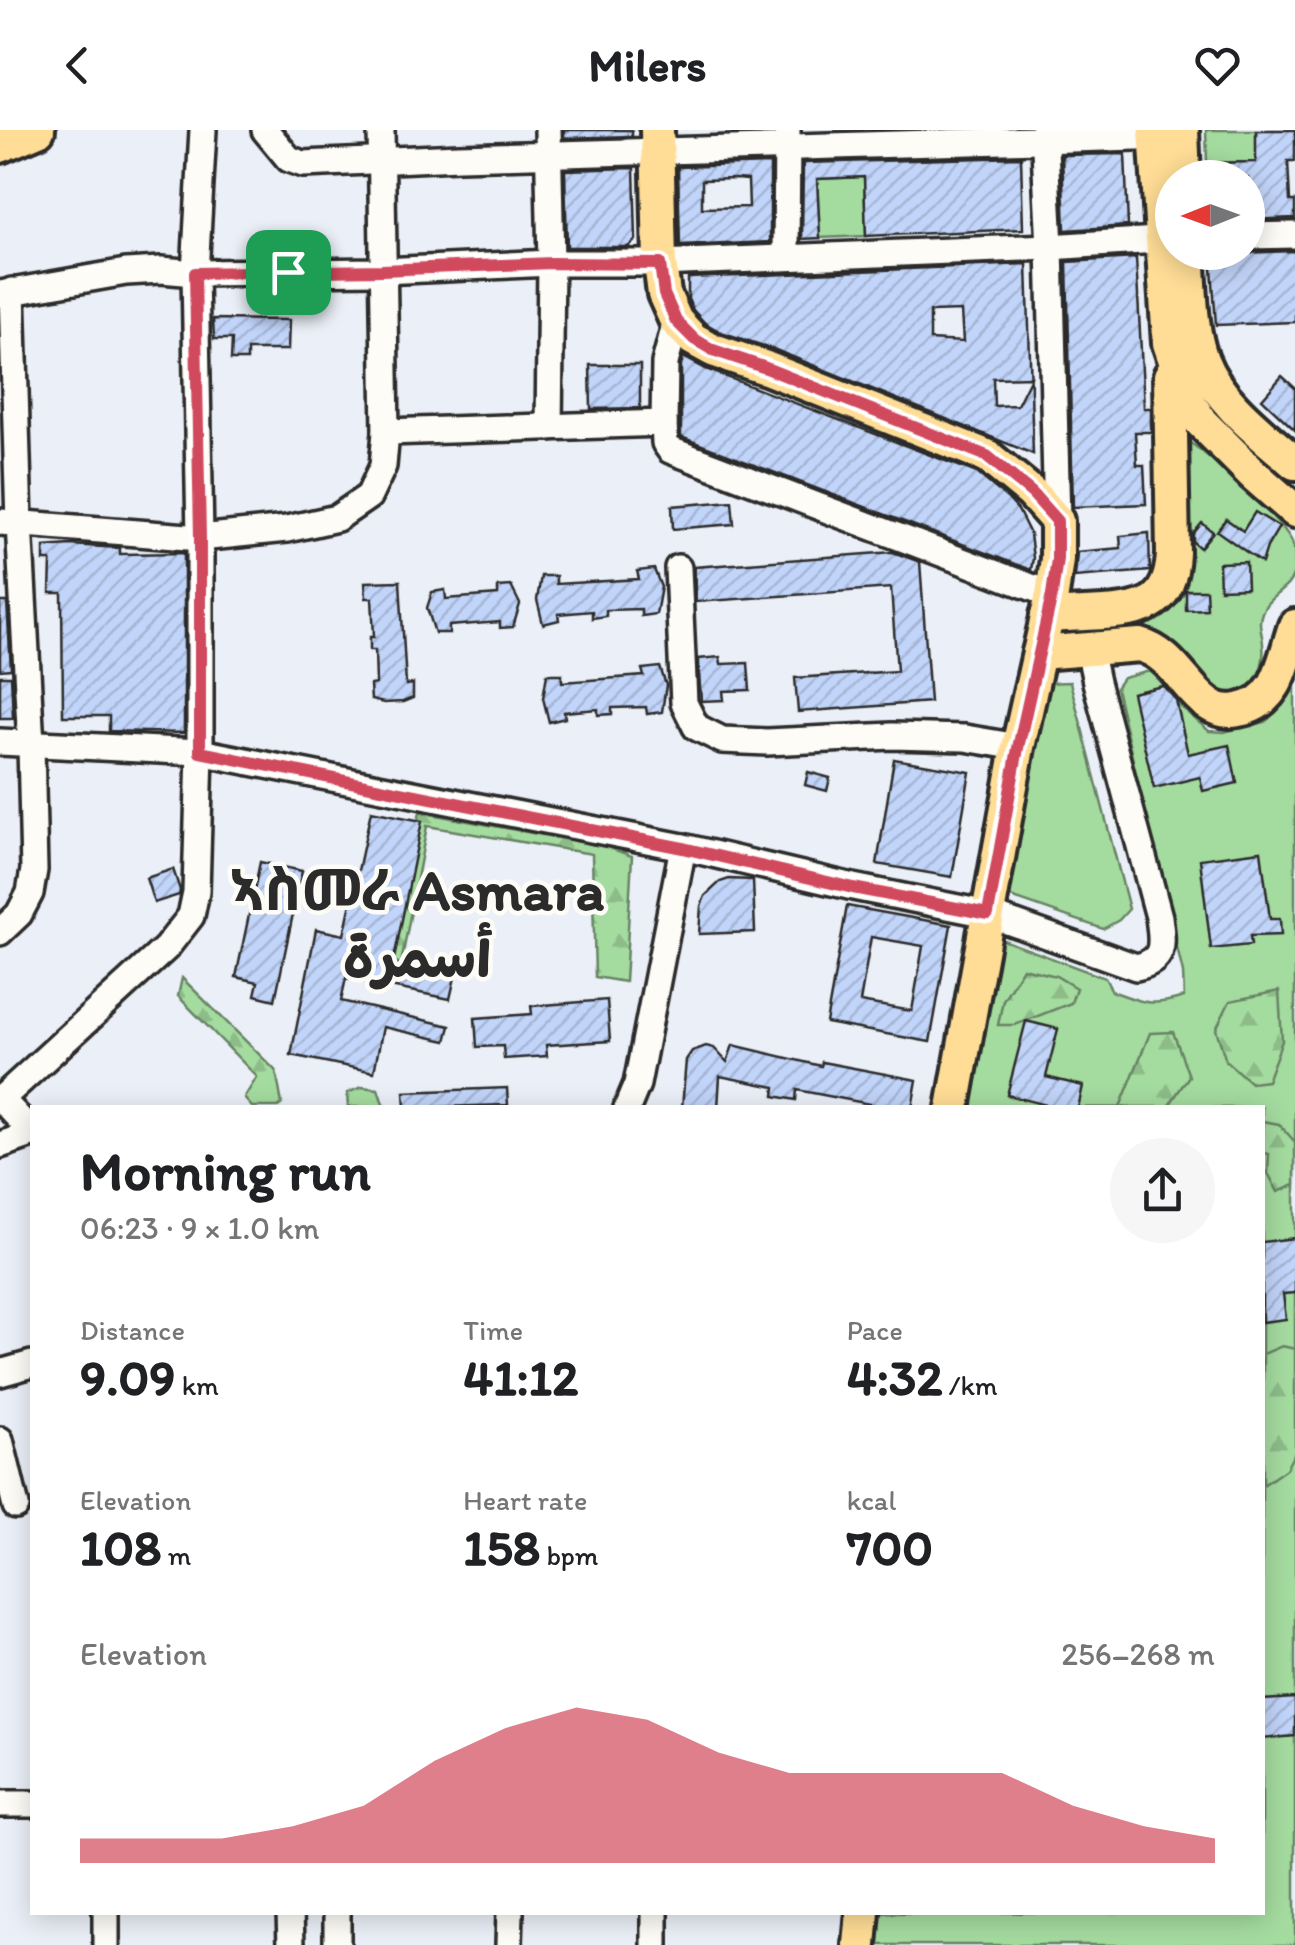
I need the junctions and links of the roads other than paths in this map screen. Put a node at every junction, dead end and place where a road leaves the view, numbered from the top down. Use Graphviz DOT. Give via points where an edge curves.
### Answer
graph roads {
  1 [pos="38,130"];
  2 [pos="203,130"];
  3 [pos="265,130"];
  4 [pos="381,130"];
  5 [pos="459,130"];
  6 [pos="1168,133"];
  7 [pos="1044,135"];
  8 [pos="787,139"];
  9 [pos="657,140"];
  10 [pos="548,143"];
  11 [pos="0,146"];
  12 [pos="460,157"];
  13 [pos="381,160"];
  14 [pos="1169,160"];
  15 [pos="1178,160"];
  16 [pos="1295,235"];
  17 [pos="1265,236"];
  18 [pos="1155,244"];
  19 [pos="1050,247"];
  20 [pos="786,257"];
  21 [pos="552,263"];
  22 [pos="660,264"];
  23 [pos="382,270"];
  24 [pos="1173,270"];
  25 [pos="1180,270"];
  26 [pos="195,273"];
  27 [pos="6,292"];
  28 [pos="676,321"];
  29 [pos="1169,342"];
  30 [pos="1226,398"];
  31 [pos="1201,422"];
  32 [pos="664,423"];
  33 [pos="549,427"];
  34 [pos="386,432"];
  35 [pos="1172,441"];
  36 [pos="1295,463"];
  37 [pos="1295,511"];
  38 [pos="1057,521"];
  39 [pos="9,522"];
  40 [pos="200,538"];
  41 [pos="678,568"];
  42 [pos="1049,606"];
  43 [pos="1295,626"];
  44 [pos="1089,649"];
  45 [pos="1039,652"];
  46 [pos="0,742"];
  47 [pos="31,745"];
  48 [pos="1018,748"];
  49 [pos="200,752"];
  50 [pos="683,848"];
  51 [pos="988,914"];
  52 [pos="0,932"];
  53 [pos="0,1098"];
  54 [pos="628,1105"];
  55 [pos="954,1105"];
  56 [pos="30,1131"];
  57 [pos="30,1134"];
  58 [pos="0,1146"];
  59 [pos="30,1365"];
  60 [pos="0,1374"];
  61 [pos="0,1440"];
  62 [pos="16,1505"];
  63 [pos="0,1804"];
  64 [pos="30,1804"];
  65 [pos="106,1915"];
  66 [pos="290,1915"];
  67 [pos="337,1915"];
  68 [pos="510,1915"];
  69 [pos="655,1915"];
  70 [pos="863,1915"];
  71 [pos="106,1945"];
  72 [pos="291,1945"];
  73 [pos="337,1945"];
  74 [pos="509,1945"];
  75 [pos="654,1945"];
  76 [pos="860,1945"];
  1 -- 11 [label="main road"];
  2 -- 26 [label="street"];
  3 -- 13 [label="street" via="296,162"];
  4 -- 13 [label="street"];
  5 -- 12 [label="street"];
  6 -- 7 [label="street"];
  6 -- 14 [label="main road"];
  6 -- 15 [label="main road"];
  7 -- 8 [label="street"];
  7 -- 19 [label="street"];
  8 -- 9 [label="street"];
  8 -- 20 [label="street"];
  9 -- 10 [label="street"];
  9 -- 22 [label="main road"];
  10 -- 12 [label="street"];
  10 -- 21 [label="street"];
  12 -- 13 [label="street"];
  13 -- 23 [label="street"];
  16 -- 17 [label="street"];
  18 -- 19 [label="street"];
  19 -- 20 [label="street"];
  19 -- 38 [label="street"];
  20 -- 22 [label="street"];
  21 -- 22 [label="street"];
  21 -- 23 [label="street"];
  21 -- 33 [label="street"];
  22 -- 28 [label="main road"];
  23 -- 26 [label="street"];
  23 -- 34 [label="street"];
  24 -- 29 [label="main road"];
  25 -- 30 [label="main road" via="1201,358"];
  26 -- 27 [label="street" via="126,272"];
  26 -- 40 [label="street"];
  27 -- 39 [label="street"];
  28 -- 32 [label="street" via="666,351"];
  28 -- 38 [label="main road" via="713,350 987,456"];
  29 -- 31 [label="main road"];
  29 -- 35 [label="main road"];
  30 -- 31 [label="main road"];
  30 -- 36 [label="main road"];
  31 -- 35 [label="main road"];
  31 -- 37 [label="main road"];
  32 -- 33 [label="street"];
  32 -- 42 [label="street" via="665,443 678,454"];
  33 -- 34 [label="street"];
  34 -- 40 [label="street" via="369,496 337,518"];
  35 -- 42 [label="main road" via="1172,571 1160,596 1127,611"];
  38 -- 42 [label="main road"];
  39 -- 40 [label="street"];
  39 -- 47 [label="street"];
  40 -- 49 [label="street"];
  41 -- 48 [label="street" via="684,703 696,726 722,740 892,736"];
  42 -- 45 [label="main road"];
  43 -- 44 [label="main road" via="1274,688 1261,702 1231,712 1200,698 1154,649"];
  44 -- 45 [label="main road"];
  44 -- 51 [label="street" via="1159,917 1156,960 1136,967"];
  45 -- 48 [label="main road"];
  46 -- 47 [label="street"];
  47 -- 49 [label="street"];
  47 -- 52 [label="street" via="34,870 19,914"];
  48 -- 51 [label="main road"];
  49 -- 50 [label="street"];
  49 -- 53 [label="street" via="191,916 166,948"];
  50 -- 51 [label="street"];
  50 -- 54 [label="street"];
  51 -- 55 [label="main road"];
  53 -- 56 [label="street"];
  57 -- 58 [label="street"];
  59 -- 60 [label="street"];
  61 -- 62 [label="street"];
  63 -- 64 [label="street"];
  65 -- 71 [label="street"];
  66 -- 72 [label="street"];
  67 -- 73 [label="street"];
  68 -- 74 [label="street"];
  69 -- 75 [label="street"];
  70 -- 76 [label="main road"];
}
